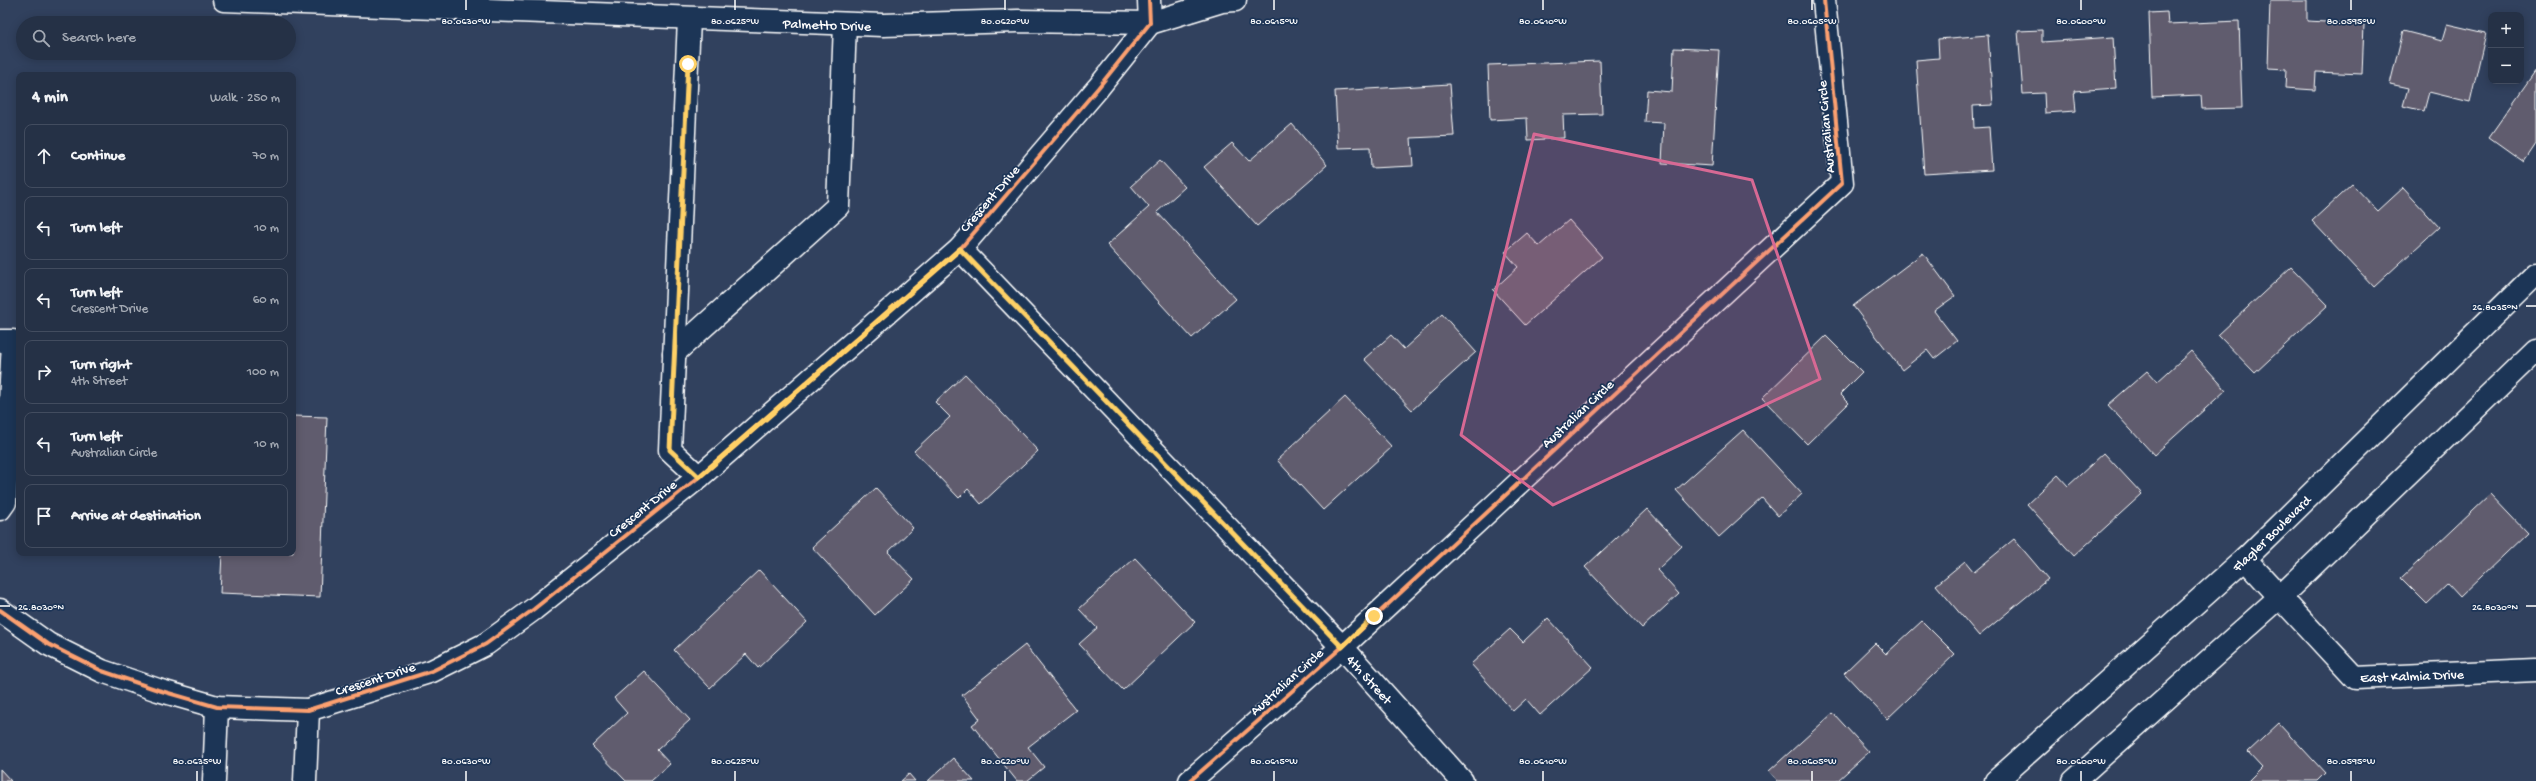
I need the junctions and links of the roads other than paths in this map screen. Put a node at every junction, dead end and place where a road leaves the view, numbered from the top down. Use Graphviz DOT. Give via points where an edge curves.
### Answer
graph roads {
  1 [pos="224,0"];
  2 [pos="1149,0"];
  3 [pos="1235,0"];
  4 [pos="1824,0"];
  5 [pos="689,20"];
  6 [pos="1150,23"];
  7 [pos="845,24"];
  8 [pos="960,249"];
  9 [pos="2536,274"];
  10 [pos="0,341"];
  11 [pos="2536,350"];
  12 [pos="674,352"];
  13 [pos="699,477"];
  14 [pos="0,510"];
  15 [pos="2245,559"];
  16 [pos="2280,597"];
  17 [pos="0,610"];
  18 [pos="1342,647"];
  19 [pos="2536,670"];
  20 [pos="217,706"];
  21 [pos="308,710"];
  22 [pos="214,781"];
  23 [pos="305,781"];
  24 [pos="1190,781"];
  25 [pos="1462,781"];
  26 [pos="1996,781"];
  27 [pos="2074,781"];
  1 -- 5 [label="street, Palmetto Drive"];
  2 -- 6 [label="street"];
  3 -- 6 [label="street, Palmetto Drive"];
  4 -- 18 [label="street, Australian Circle" via="1842,183"];
  5 -- 7 [label="street, Palmetto Drive"];
  5 -- 12 [label="street"];
  6 -- 7 [label="street, Palmetto Drive" via="1018,21 940,25"];
  6 -- 8 [label="street, Crescent Drive" via="1098,88"];
  7 -- 12 [label="street" via="838,206"];
  8 -- 13 [label="street, Crescent Drive"];
  8 -- 18 [label="street, 4th Street"];
  9 -- 15 [label="street, Flagler Boulevard"];
  10 -- 14 [label="street" via="13,340 5,502"];
  11 -- 16 [label="street"];
  12 -- 13 [label="street" via="670,450"];
  13 -- 21 [label="street, Crescent Drive" via="534,609 486,644 432,671"];
  15 -- 16 [label="street, East Kalmia Drive"];
  15 -- 26 [label="street, Flagler Boulevard"];
  16 -- 19 [label="street, East Kalmia Drive" via="2355,678"];
  16 -- 27 [label="street"];
  17 -- 20 [label="street, Crescent Drive" via="48,644 102,671"];
  18 -- 24 [label="street, Australian Circle"];
  18 -- 25 [label="street, 4th Street"];
  20 -- 21 [label="street, Crescent Drive"];
  20 -- 22 [label="street"];
  21 -- 23 [label="street"];
}
